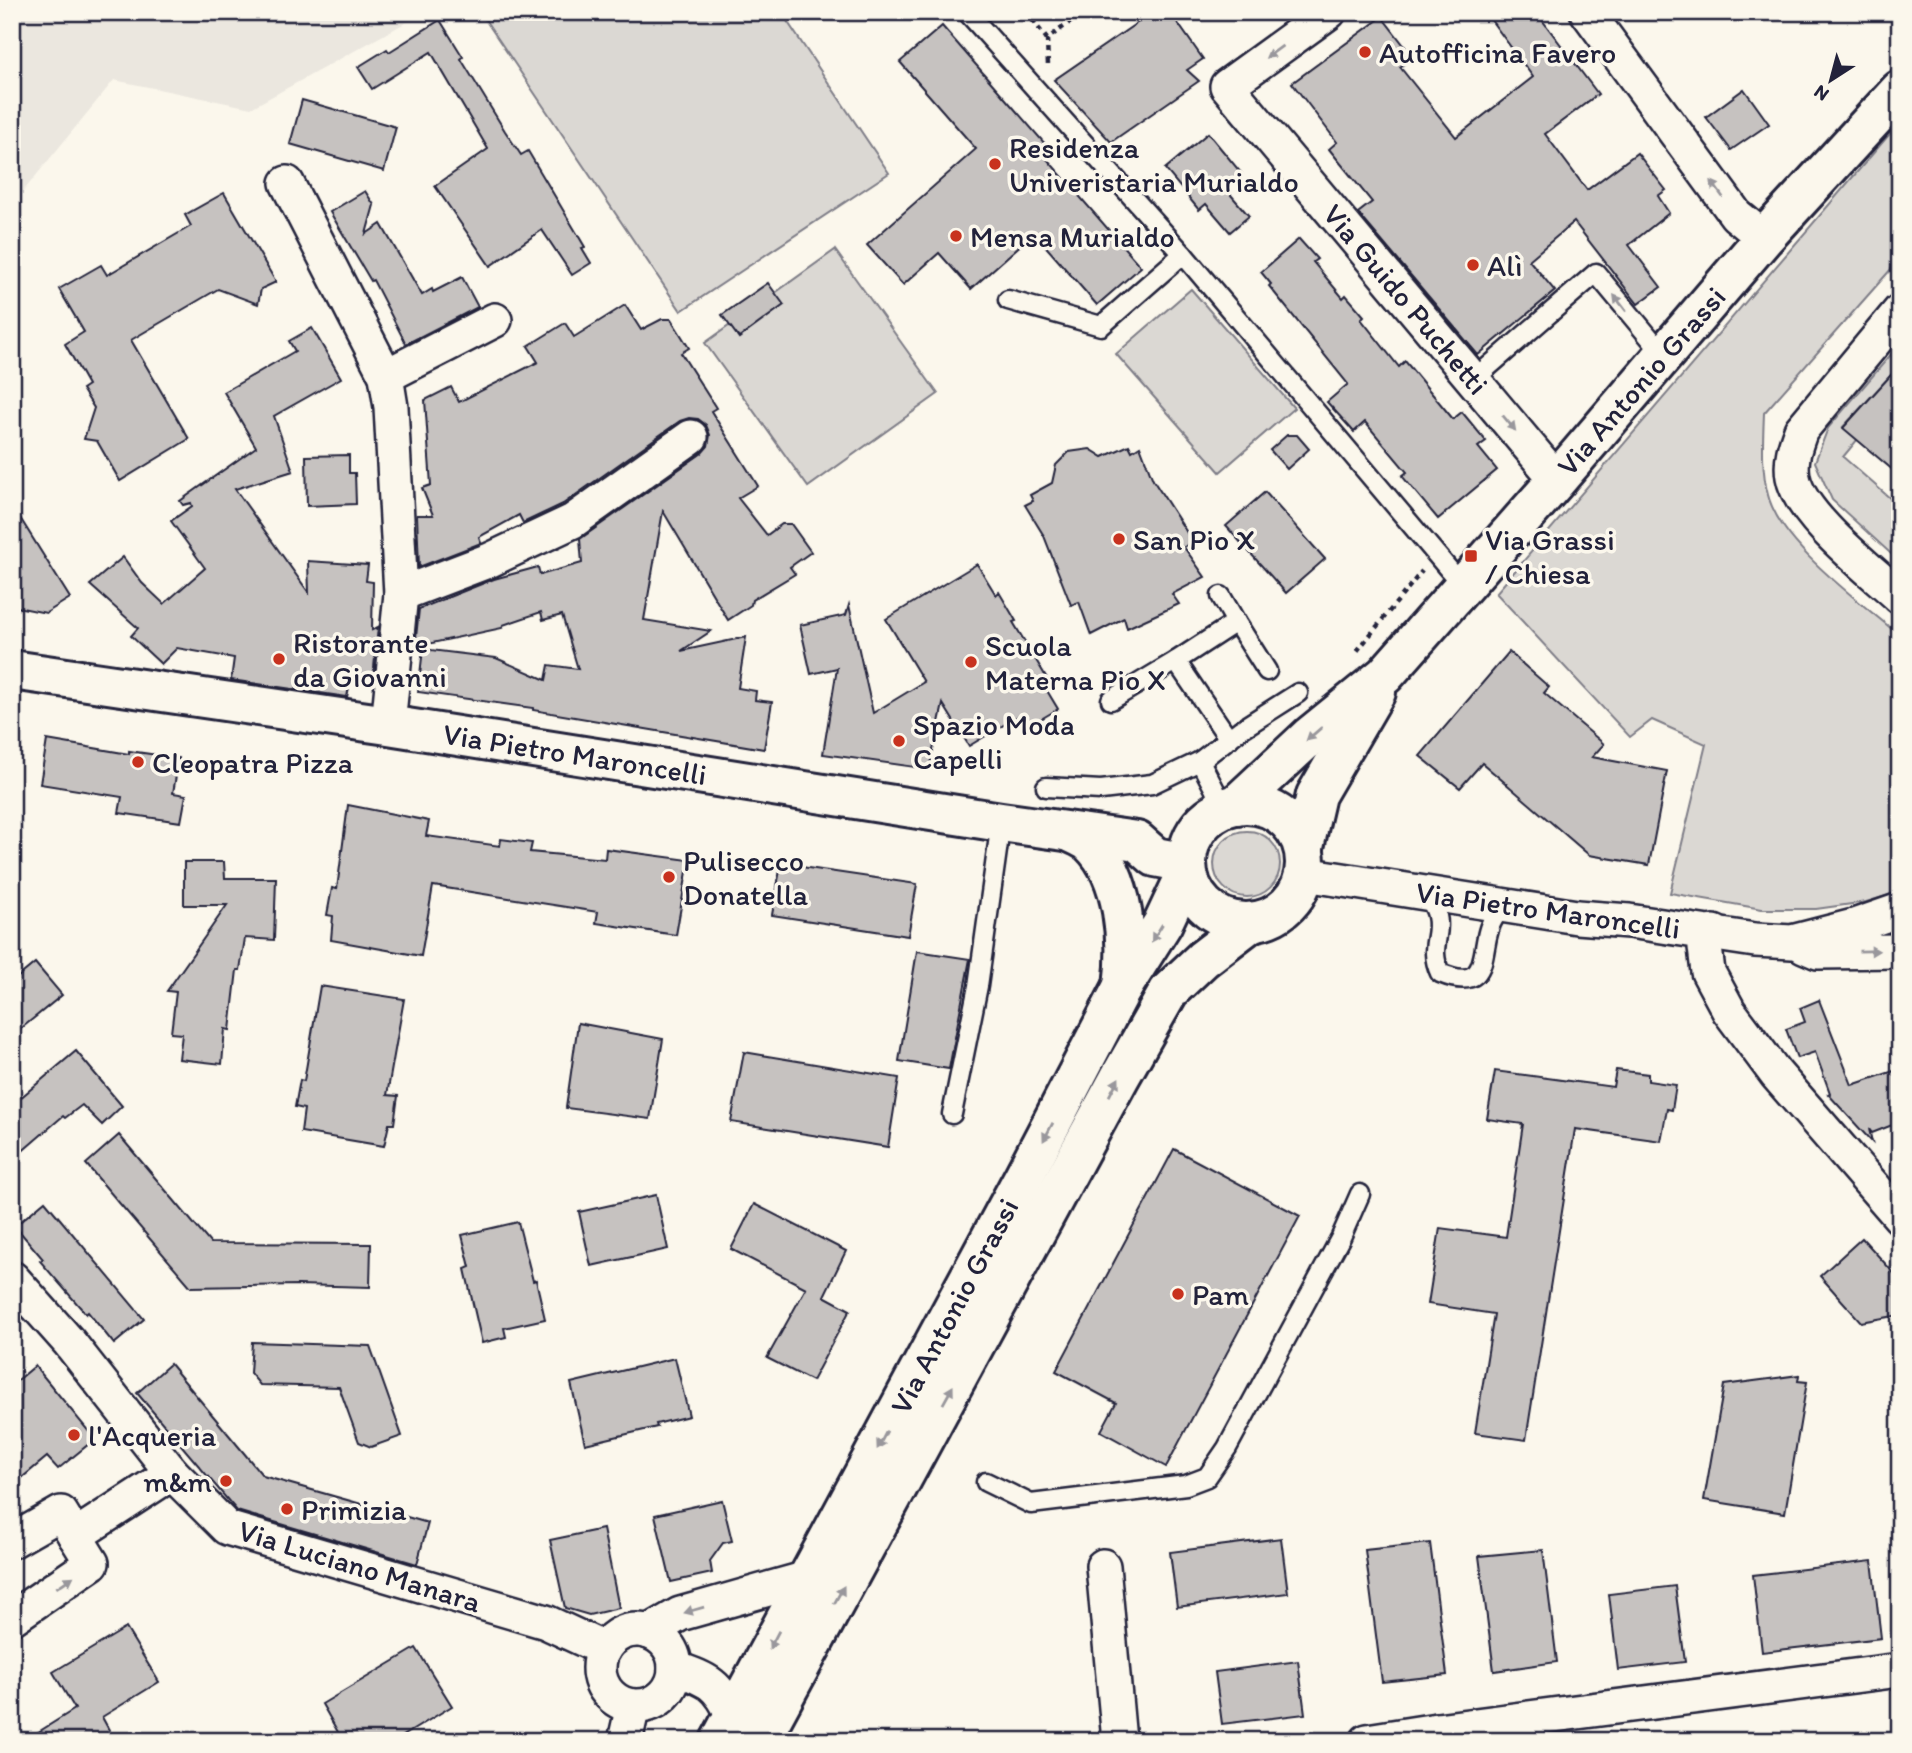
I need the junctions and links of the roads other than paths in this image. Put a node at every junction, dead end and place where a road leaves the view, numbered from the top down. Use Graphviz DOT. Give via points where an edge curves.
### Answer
graph roads {
  1 [pos="967,12"];
  2 [pos="1329,12"];
  3 [pos="1587,12"];
  4 [pos="1900,90"];
  5 [pos="287,183"];
  6 [pos="1764,238"];
  7 [pos="1182,254"];
  8 [pos="1007,300"];
  9 [pos="1900,311"];
  10 [pos="495,320"];
  11 [pos="1664,355"];
  12 [pos="386,376"];
  13 [pos="1473,380"];
  14 [pos="691,437"];
  15 [pos="1557,480"];
  16 [pos="1462,585"];
  17 [pos="401,594"];
  18 [pos="1221,596"];
  19 [pos="1900,597"];
  20 [pos="1236,622"];
  21 [pos="1176,661"];
  22 [pos="12,670"];
  23 [pos="1267,671"];
  24 [pos="1385,675"];
  25 [pos="1298,693"];
  26 [pos="1111,700"];
  27 [pos="388,725"];
  28 [pos="1229,739"];
  29 [pos="1200,761"];
  30 [pos="1046,787"];
  31 [pos="1219,812"];
  32 [pos="1001,822"];
  33 [pos="1072,833"];
  34 [pos="1137,841"];
  35 [pos="1305,861"];
  36 [pos="1187,867"];
  37 [pos="1427,894"];
  38 [pos="1506,906"];
  39 [pos="1900,910"];
  40 [pos="1250,923"];
  41 [pos="1714,932"];
  42 [pos="1792,942"];
  43 [pos="1900,951"];
  44 [pos="1122,988"];
  45 [pos="952,1114"];
  46 [pos="1360,1194"];
  47 [pos="1900,1217"];
  48 [pos="12,1278"];
  49 [pos="172,1473"];
  50 [pos="986,1482"];
  51 [pos="75,1536"];
  52 [pos="12,1541"];
  53 [pos="1103,1566"];
  54 [pos="807,1578"];
  55 [pos="12,1618"];
  56 [pos="649,1632"];
  57 [pos="604,1649"];
  58 [pos="675,1668"];
  59 [pos="1900,1670"];
  60 [pos="633,1706"];
  61 [pos="737,1733"];
  62 [pos="1437,1735"];
  63 [pos="625,1741"];
  64 [pos="1119,1741"];
  65 [pos="1367,1741"];
  1 -- 7 [label="lane"];
  2 -- 13 [label="street, Via Guido Puchetti, one-way" via="1227,86"];
  6 -- 3 [label="street, one-way" via="1736,215"];
  4 -- 6 [label="street, Via Antonio Grassi"];
  5 -- 12 [label="street"];
  6 -- 11 [label="street, Via Antonio Grassi"];
  7 -- 8 [label="lane" via="1101,326"];
  7 -- 16 [label="lane"];
  9 -- 19 [label="street" via="1811,415 1797,440 1792,465 1807,507 1820,523"];
  10 -- 12 [label="street"];
  11 -- 13 [label="lane, one-way" via="1597,274"];
  11 -- 15 [label="street, Via Antonio Grassi"];
  12 -- 17 [label="street"];
  13 -- 15 [label="street, Via Guido Puchetti, one-way"];
  14 -- 17 [label="street" via="573,521"];
  15 -- 16 [label="street, Via Antonio Grassi"];
  16 -- 24 [label="street, Via Antonio Grassi"];
  17 -- 27 [label="street"];
  18 -- 20 [label="lane"];
  20 -- 21 [label="lane"];
  20 -- 23 [label="lane"];
  21 -- 26 [label="lane"];
  21 -- 28 [label="lane"];
  22 -- 27 [label="street, Via Pietro Maroncelli"];
  24 -- 31 [label="street, Via Antonio Grassi, one-way"];
  24 -- 35 [label="street, Via Antonio Grassi" via="1316,795"];
  25 -- 28 [label="lane"];
  27 -- 32 [label="street, Via Pietro Maroncelli"];
  28 -- 29 [label="lane"];
  29 -- 30 [label="lane" via="1152,784 1101,790"];
  29 -- 31 [label="lane" via="1215,790"];
  31 -- 34 [label="street" via="1155,828"];
  31 -- 35 [label="street" via="1258,805 1278,813 1294,828"];
  31 -- 36 [label="street" via="1191,841"];
  32 -- 33 [label="street, Via Pietro Maroncelli"];
  32 -- 45 [label="lane" via="978,986"];
  33 -- 34 [label="street, Via Pietro Maroncelli"];
  33 -- 44 [label="street" via="1090,842 1105,860 1115,884 1125,937"];
  34 -- 36 [label="street, Via Pietro Maroncelli" via="1155,857"];
  35 -- 37 [label="street, Via Pietro Maroncelli"];
  35 -- 40 [label="street" via="1302,885 1290,904 1272,917"];
  36 -- 40 [label="street" via="1194,892 1209,909 1228,920"];
  36 -- 44 [label="street, Via Antonio Grassi, one-way" via="1163,923"];
  37 -- 38 [label="street, Via Pietro Maroncelli"];
  37 -- 38 [label="lane" via="1438,916 1436,963 1440,973 1454,979 1476,973 1484,960 1493,920"];
  38 -- 41 [label="street, Via Pietro Maroncelli"];
  39 -- 42 [label="street, Via Pietro Maroncelli"];
  61 -- 40 [label="street, Via Antonio Grassi, one-way" via="1169,991"];
  41 -- 42 [label="street, Via Pietro Maroncelli"];
  41 -- 47 [label="street" via="1705,947 1708,972 1729,1011 1776,1074"];
  42 -- 43 [label="street, Via Pietro Maroncelli, one-way" via="1818,952"];
  44 -- 54 [label="street, Via Antonio Grassi, one-way"];
  46 -- 50 [label="lane" via="1297,1319 1208,1477 1186,1485 1031,1504"];
  48 -- 49 [label="street, Via Luciano Manara"];
  49 -- 51 [label="street"];
  49 -- 57 [label="street, Via Luciano Manara" via="228,1528 545,1622"];
  51 -- 52 [label="street" via="61,1513"];
  55 -- 51 [label="street, one-way" via="92,1563"];
  53 -- 64 [label="street"];
  54 -- 56 [label="street, one-way" via="680,1614"];
  54 -- 61 [label="street, Via Antonio Grassi, one-way"];
  56 -- 57 [label="street" via="624,1632"];
  56 -- 58 [label="street" via="668,1646"];
  57 -- 60 [label="street" via="599,1661 603,1686 610,1696"];
  58 -- 60 [label="street" via="667,1692 646,1705"];
  58 -- 61 [label="street" via="704,1679 723,1693"];
  59 -- 62 [label="street"];
  60 -- 63 [label="street"];
  62 -- 65 [label="street"];
}
